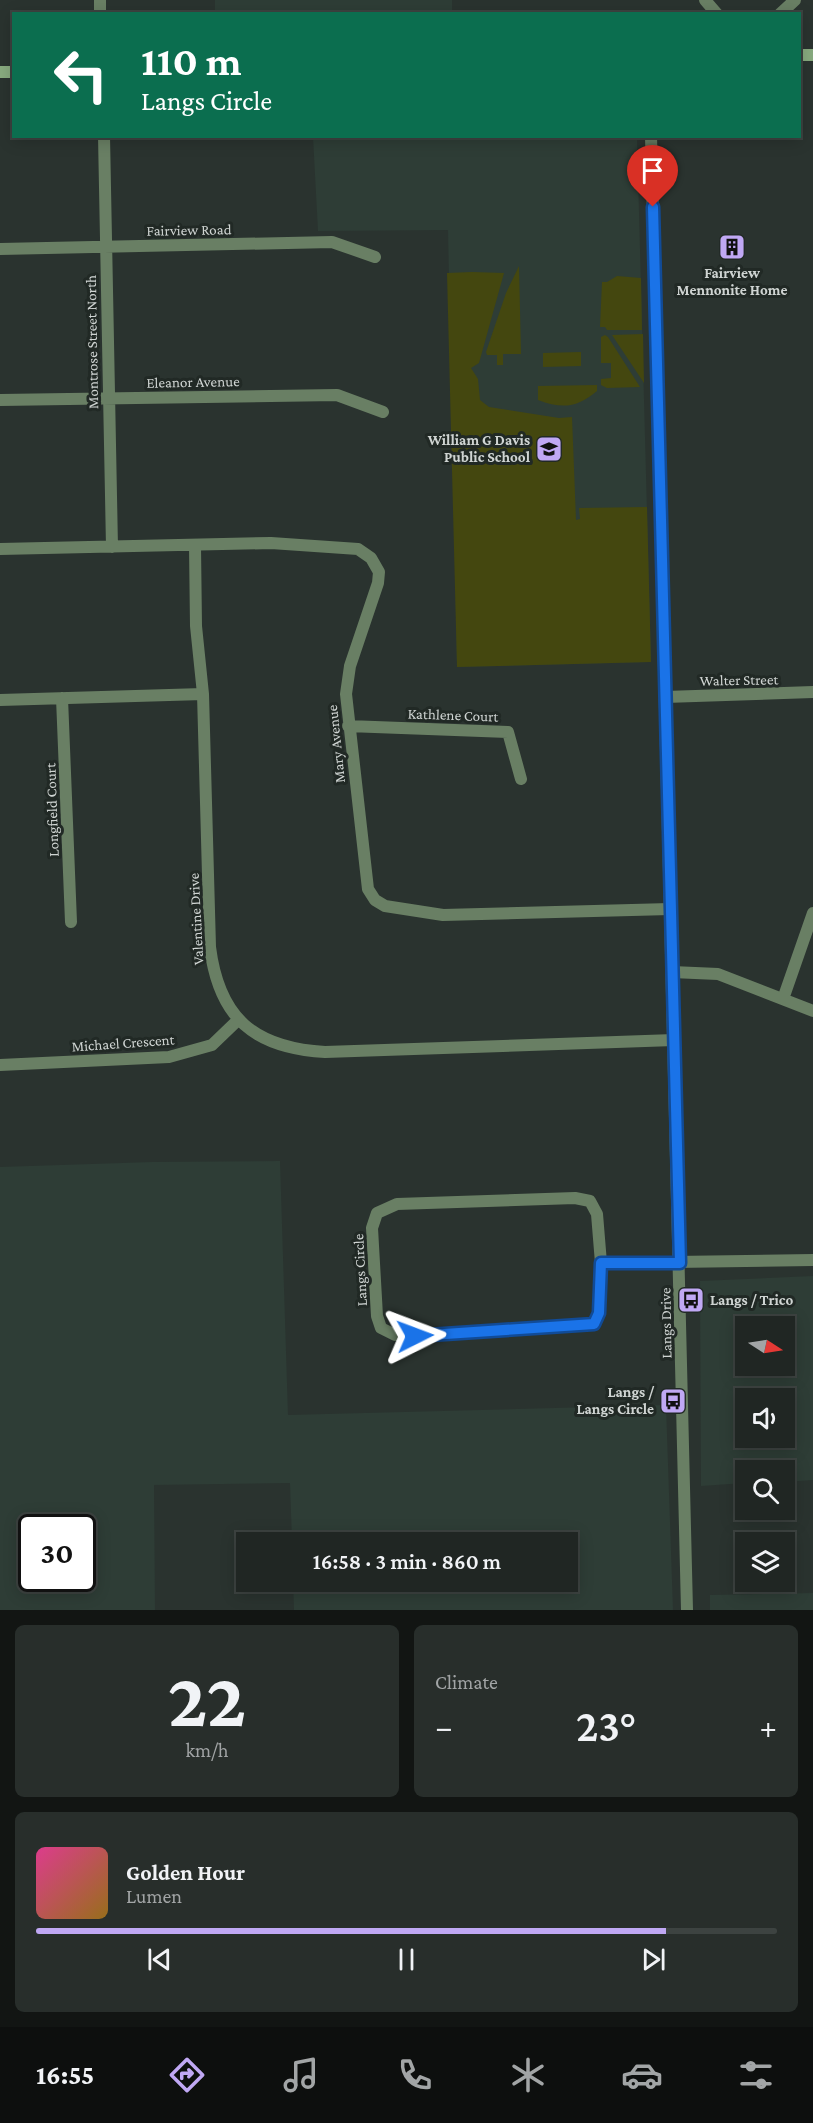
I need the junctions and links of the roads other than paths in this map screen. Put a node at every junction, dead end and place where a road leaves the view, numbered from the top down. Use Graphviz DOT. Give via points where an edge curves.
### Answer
graph roads {
  1 [pos="705,0"];
  2 [pos="795,0"];
  3 [pos="715,12"];
  4 [pos="782,12"];
  5 [pos="104,138"];
  6 [pos="651,138"];
  7 [pos="105,246"];
  8 [pos="0,249"];
  9 [pos="375,257"];
  10 [pos="108,398"];
  11 [pos="0,400"];
  12 [pos="383,412"];
  13 [pos="195,546"];
  14 [pos="112,547"];
  15 [pos="0,549"];
  16 [pos="203,694"];
  17 [pos="812,694"];
  18 [pos="665,697"];
  19 [pos="62,698"];
  20 [pos="0,700"];
  21 [pos="348,726"];
  22 [pos="521,779"];
  23 [pos="670,909"];
  24 [pos="813,912"];
  25 [pos="71,922"];
  26 [pos="672,972"];
  27 [pos="783,999"];
  28 [pos="813,1011"];
  29 [pos="238,1020"];
  30 [pos="674,1040"];
  31 [pos="0,1065"];
  32 [pos="813,1260"];
  33 [pos="601,1263"];
  34 [pos="680,1263"];
  35 [pos="687,1610"];
  1 -- 3 [label="street"];
  2 -- 4 [label="street"];
  5 -- 7 [label="street, Montrose Street North"];
  6 -- 18 [label="street, Langs Drive"];
  7 -- 8 [label="street, Fairview Road"];
  7 -- 9 [label="street, Fairview Road" via="332,242"];
  7 -- 10 [label="street, Montrose Street North"];
  10 -- 11 [label="street, Eleanor Avenue"];
  10 -- 12 [label="street, Eleanor Avenue" via="337,395"];
  10 -- 14 [label="street, Montrose Street North"];
  13 -- 14 [label="street, Mary Avenue"];
  13 -- 16 [label="street, Valentine Drive" via="196,626"];
  13 -- 21 [label="street, Mary Avenue" via="282,544 358,549 371,558 379,572 378,583 350,666 345,694"];
  14 -- 15 [label="street, Mary Avenue"];
  16 -- 19 [label="street"];
  16 -- 29 [label="street, Valentine Drive" via="210,947 217,985"];
  17 -- 18 [label="street, Walter Street"];
  18 -- 23 [label="street, Langs Drive"];
  19 -- 20 [label="street"];
  19 -- 25 [label="street, Longfield Court"];
  21 -- 22 [label="street, Kathlene Court" via="508,732"];
  21 -- 23 [label="street, Mary Avenue" via="368,889 385,906 443,915"];
  23 -- 26 [label="street, Langs Drive"];
  24 -- 27 [label="street"];
  26 -- 27 [label="street" via="718,974"];
  26 -- 30 [label="street, Langs Drive"];
  27 -- 28 [label="street"];
  29 -- 30 [label="street, Valentine Drive" via="276,1045 324,1052"];
  29 -- 31 [label="street, Michael Crescent" via="212,1045 169,1057"];
  30 -- 34 [label="street, Langs Drive"];
  32 -- 34 [label="street"];
  33 -- 33 [label="street, Langs Circle" via="597,1214 590,1201 575,1198 397,1204 376,1213 372,1228 377,1316 381,1328 395,1335 594,1324 599,1313"];
  33 -- 34 [label="street"];
  34 -- 35 [label="street, Langs Drive"];
}
